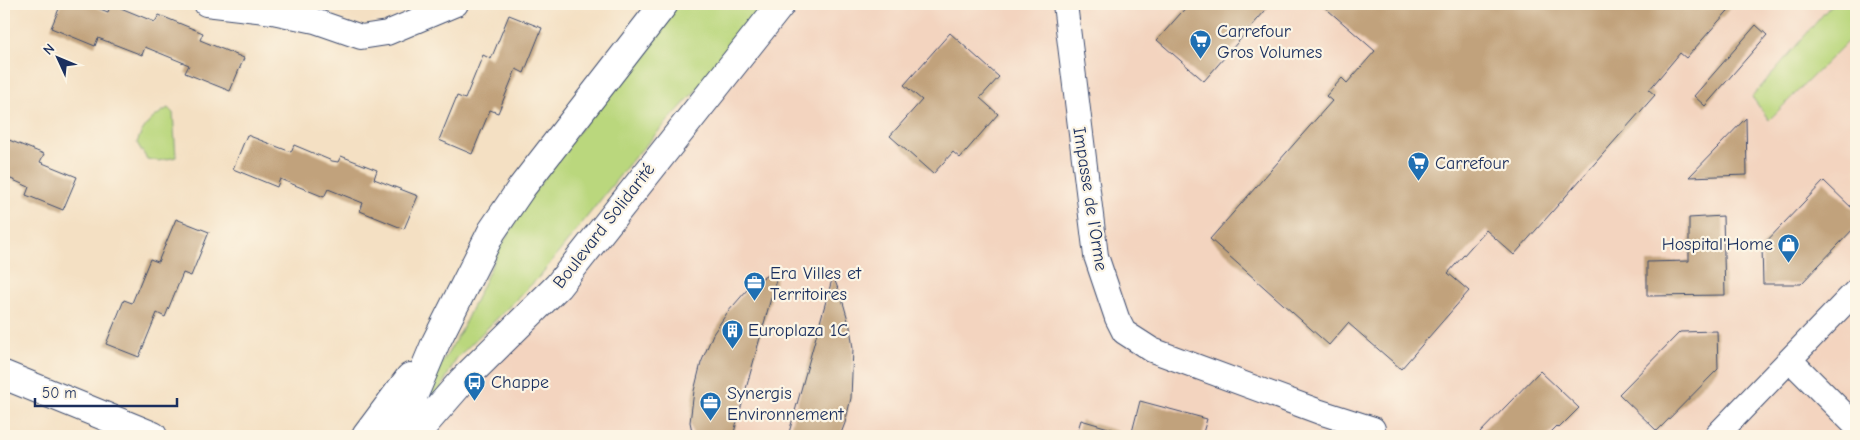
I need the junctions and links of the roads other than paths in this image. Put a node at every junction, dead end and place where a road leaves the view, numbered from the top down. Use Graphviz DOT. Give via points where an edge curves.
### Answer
graph roads {
  1 [pos="206,4"];
  2 [pos="456,4"];
  3 [pos="664,4"];
  4 [pos="781,4"];
  5 [pos="1065,4"];
  6 [pos="1856,291"];
  7 [pos="436,342"];
  8 [pos="1790,360"];
  9 [pos="4,375"];
  10 [pos="1856,426"];
  11 [pos="1373,429"];
  12 [pos="148,436"];
  13 [pos="366,436"];
  14 [pos="391,436"];
  15 [pos="414,436"];
  16 [pos="1716,436"];
  1 -- 2 [label="street" via="273,12 315,21 361,37 387,33"];
  3 -- 7 [label="main road" via="512,201 492,231"];
  4 -- 15 [label="main road, Boulevard Solidarité" via="558,286 462,381"];
  5 -- 11 [label="street, Impasse de l'Orme" via="1096,256 1124,332 1152,350"];
  6 -- 8 [label="street"];
  7 -- 13 [label="main road"];
  7 -- 14 [label="main road" via="404,418"];
  8 -- 10 [label="street"];
  8 -- 16 [label="street"];
  9 -- 12 [label="main road"];
}
